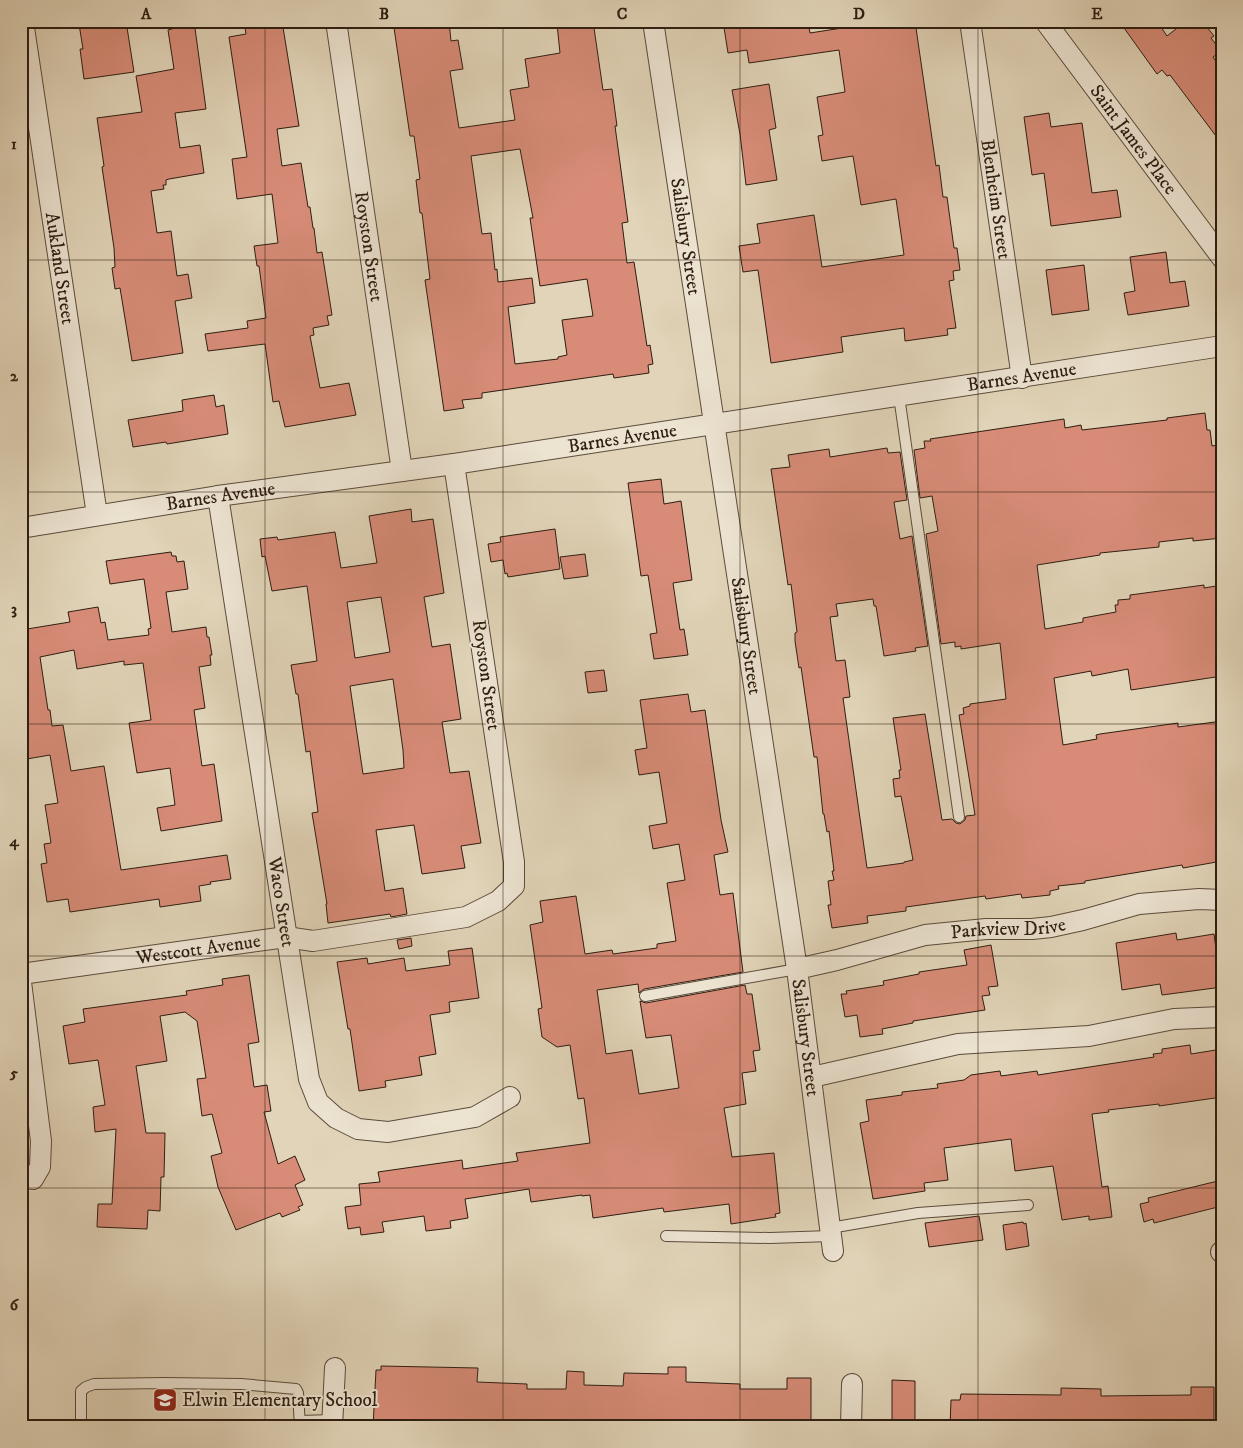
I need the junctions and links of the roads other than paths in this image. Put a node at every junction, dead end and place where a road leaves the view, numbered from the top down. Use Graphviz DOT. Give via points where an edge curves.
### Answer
graph roads {
  1 [pos="23,21"];
  2 [pos="336,21"];
  3 [pos="653,21"];
  4 [pos="970,21"];
  5 [pos="1045,21"];
  6 [pos="1222,258"];
  7 [pos="1222,346"];
  8 [pos="1022,378"];
  9 [pos="899,396"];
  10 [pos="713,424"];
  11 [pos="454,464"];
  12 [pos="402,471"];
  13 [pos="218,496"];
  14 [pos="97,515"];
  15 [pos="21,528"];
  16 [pos="959,817"];
  17 [pos="514,886"];
  18 [pos="1222,900"];
  19 [pos="286,937"];
  20 [pos="797,969"];
  21 [pos="21,974"];
  22 [pos="21,982"];
  23 [pos="645,996"];
  24 [pos="1222,1017"];
  25 [pos="812,1077"];
  26 [pos="510,1097"];
  27 [pos="33,1179"];
  28 [pos="1028,1205"];
  29 [pos="666,1236"];
  30 [pos="832,1238"];
  31 [pos="335,1368"];
  32 [pos="852,1384"];
  33 [pos="333,1423"];
  34 [pos="300,1424"];
  35 [pos="81,1427"];
  36 [pos="851,1427"];
  1 -- 14 [label="street, Aukland Street"];
  2 -- 12 [label="street, Royston Street"];
  3 -- 10 [label="street, Salisbury Street"];
  4 -- 8 [label="street, Blenheim Street"];
  5 -- 6 [label="street, Saint James Place"];
  7 -- 8 [label="street, Barnes Avenue"];
  8 -- 9 [label="street, Barnes Avenue"];
  9 -- 10 [label="street, Barnes Avenue"];
  9 -- 16 [label="lane"];
  10 -- 11 [label="street, Barnes Avenue"];
  10 -- 20 [label="street, Salisbury Street"];
  11 -- 12 [label="street, Barnes Avenue"];
  11 -- 17 [label="street, Royston Street" via="514,862"];
  12 -- 13 [label="street, Barnes Avenue"];
  13 -- 14 [label="street, Barnes Avenue"];
  13 -- 19 [label="street, Waco Street"];
  14 -- 15 [label="street, Barnes Avenue"];
  17 -- 19 [label="street, Westcott Avenue" via="498,901 466,916 314,940"];
  18 -- 20 [label="street, Parkview Drive" via="1139,904 1051,927 925,935"];
  19 -- 21 [label="street, Westcott Avenue"];
  19 -- 26 [label="street, Waco Street" via="309,1079 318,1102 336,1118 358,1129 388,1132 475,1117"];
  20 -- 23 [label="lane"];
  20 -- 25 [label="street, Salisbury Street"];
  22 -- 27 [label="street" via="41,1141 40,1167"];
  24 -- 25 [label="street" via="1174,1019 1089,1036 958,1044"];
  25 -- 30 [label="street, Salisbury Street"];
  28 -- 30 [label="lane" via="918,1213"];
  29 -- 30 [label="lane"];
  31 -- 33 [label="street"];
  32 -- 36 [label="street"];
  33 -- 34 [label="lane"];
  34 -- 35 [label="lane" via="296,1389 241,1384 128,1383 86,1386 81,1391"];
}
